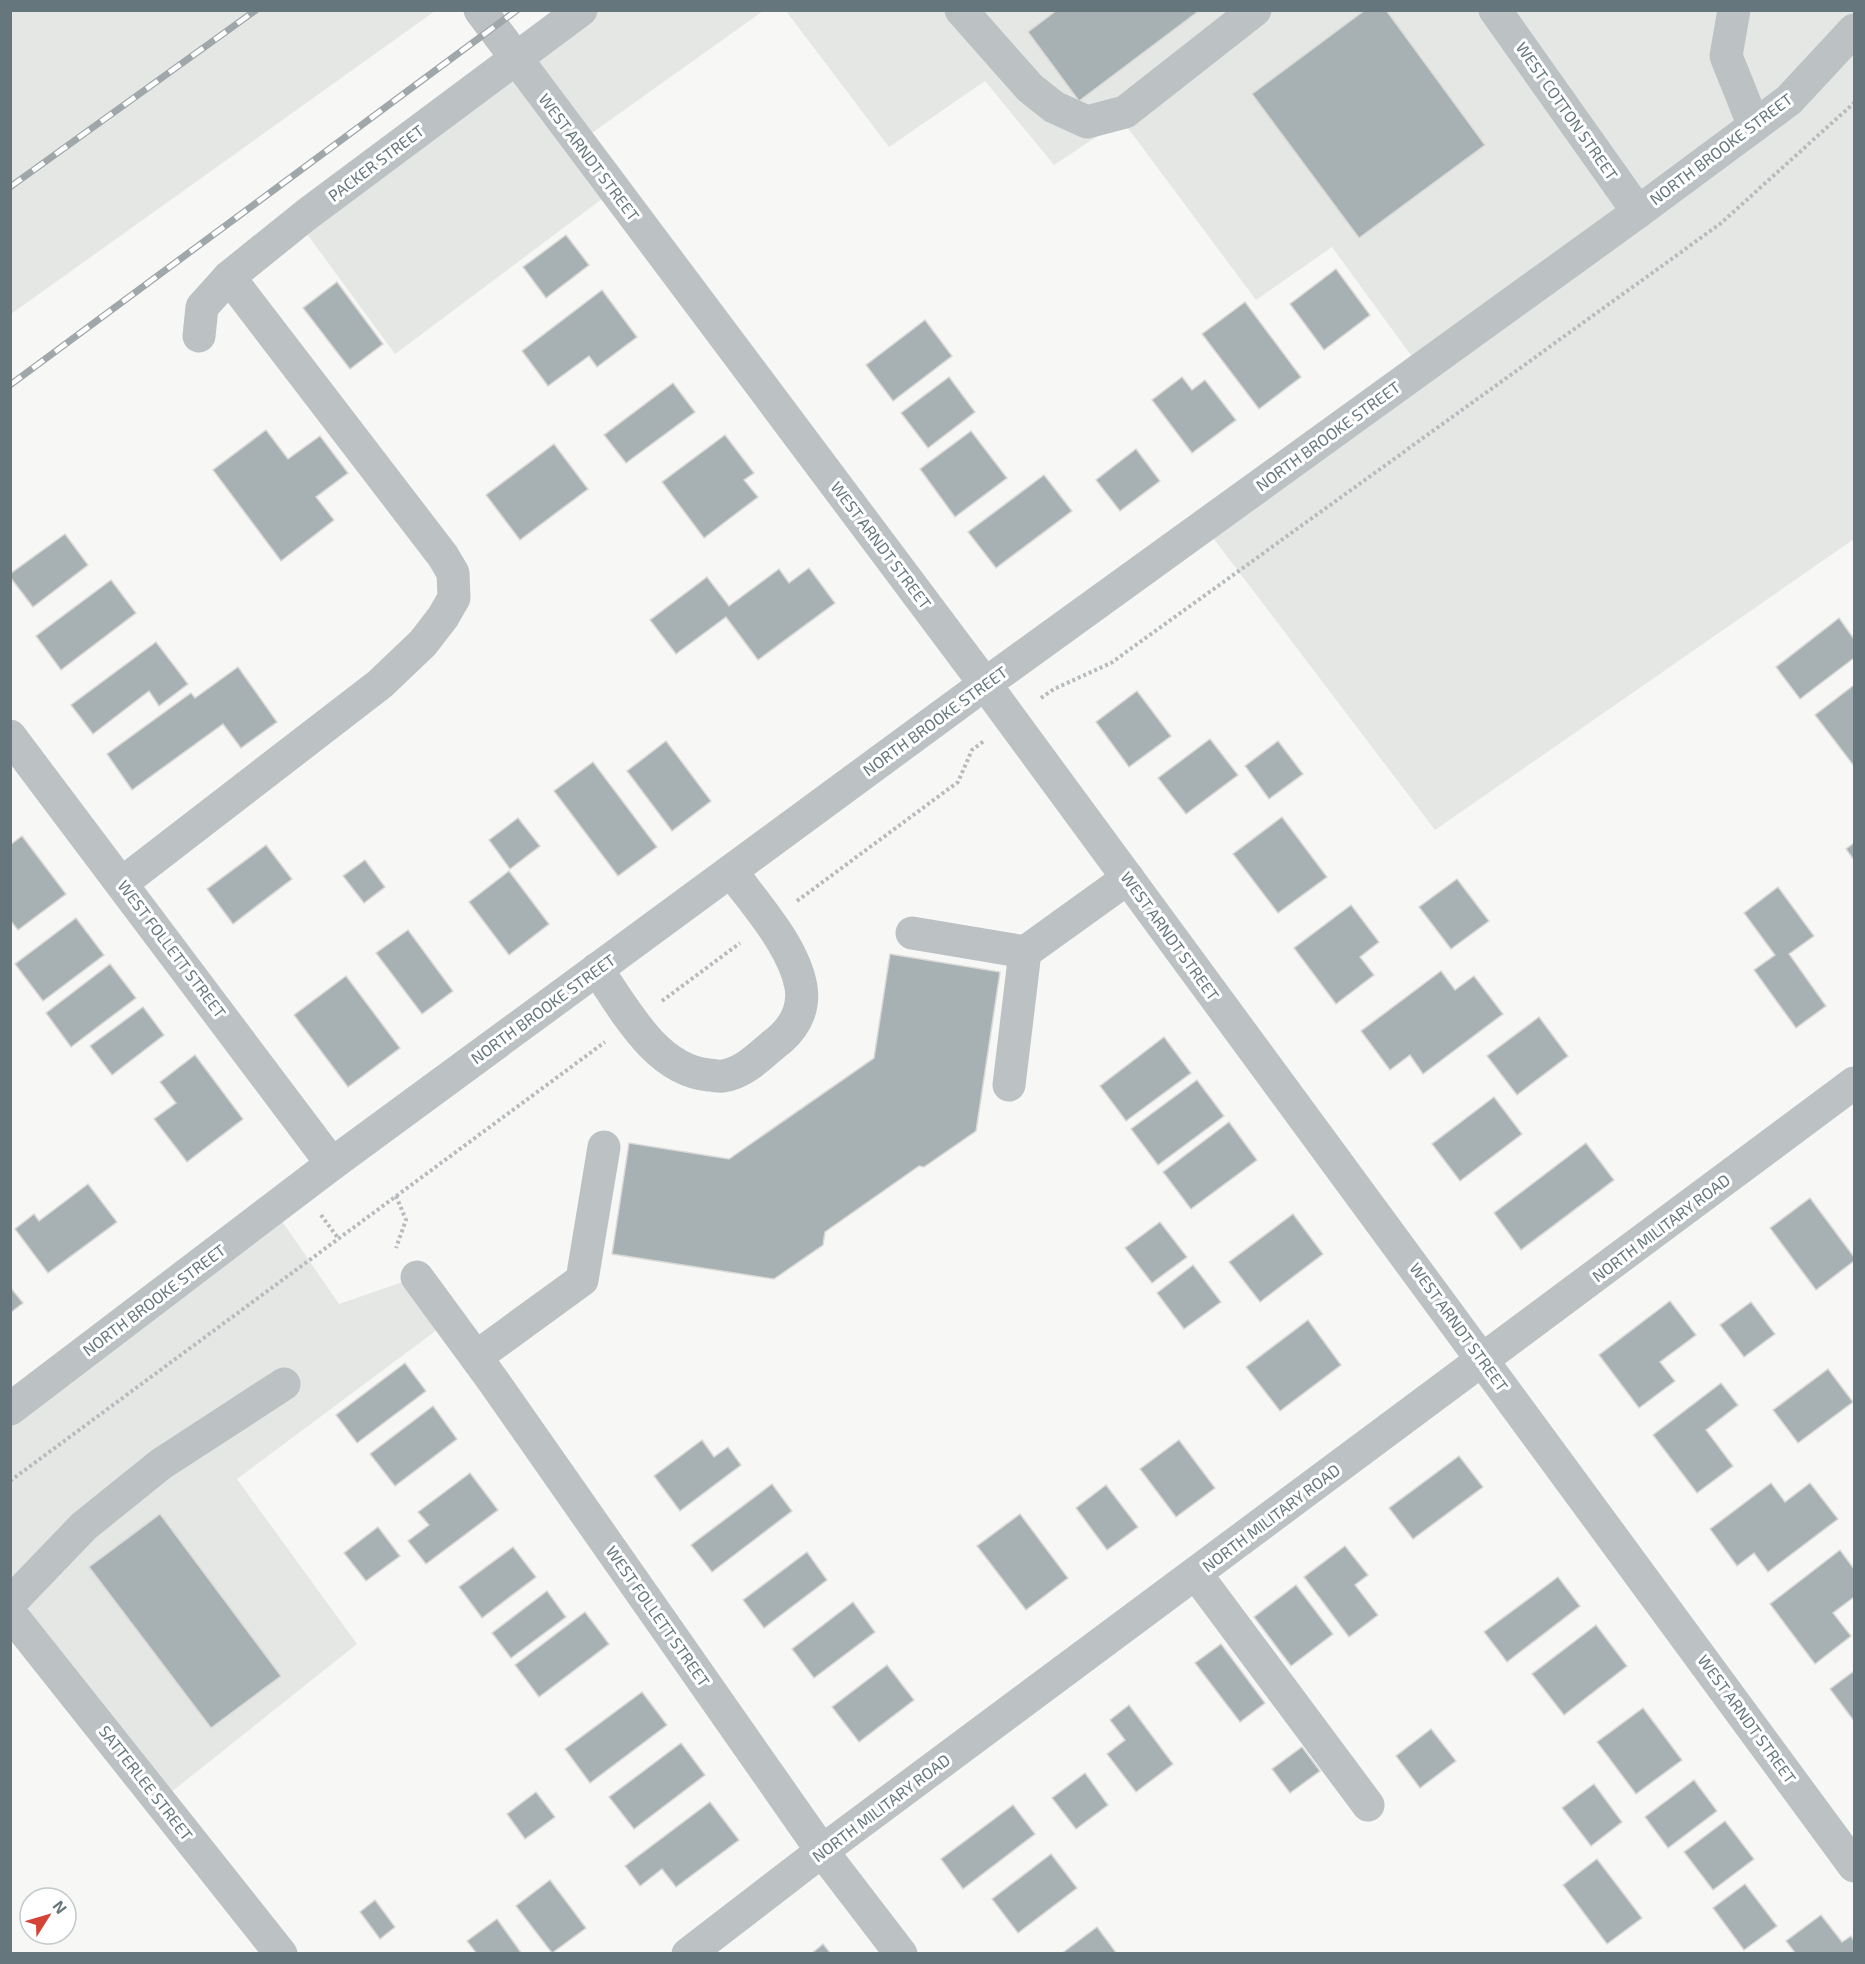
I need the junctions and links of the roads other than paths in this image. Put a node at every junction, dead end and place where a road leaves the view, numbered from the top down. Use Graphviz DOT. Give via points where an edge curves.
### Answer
graph roads {
  1 [pos="480,10"];
  2 [pos="581,10"];
  3 [pos="961,10"];
  4 [pos="1255,10"];
  5 [pos="1495,10"];
  6 [pos="1734,10"];
  7 [pos="1854,30"];
  8 [pos="515,59"];
  9 [pos="1754,126"];
  10 [pos="1638,212"];
  11 [pos="229,277"];
  12 [pos="200,336"];
  13 [pos="985,684"];
  14 [pos="10,735"];
  15 [pos="731,871"];
  16 [pos="1128,878"];
  17 [pos="122,883"];
  18 [pos="912,933"];
  19 [pos="1025,952"];
  20 [pos="597,969"];
  21 [pos="1854,1083"];
  22 [pos="1009,1085"];
  23 [pos="604,1147"];
  24 [pos="332,1164"];
  25 [pos="417,1277"];
  26 [pos="476,1357"];
  27 [pos="1483,1360"];
  28 [pos="284,1384"];
  29 [pos="10,1409"];
  30 [pos="1196,1574"];
  31 [pos="10,1603"];
  32 [pos="10,1613"];
  33 [pos="1368,1805"];
  34 [pos="822,1851"];
  35 [pos="1854,1866"];
  36 [pos="281,1953"];
  37 [pos="688,1953"];
  38 [pos="901,1953"];
  1 -- 8 [label="street, WEST ARNDT STREET"];
  2 -- 8 [label="street, PACKER STREET"];
  3 -- 4 [label="street" via="1030,88 1054,108 1087,122 1125,112"];
  5 -- 10 [label="street, WEST COTTON STREET"];
  6 -- 9 [label="street" via="1726,56"];
  7 -- 9 [label="street, NORTH BROOKE STREET" via="1789,100"];
  8 -- 11 [label="street, PACKER STREET" via="306,214"];
  8 -- 13 [label="street, WEST ARNDT STREET"];
  9 -- 10 [label="street, NORTH BROOKE STREET"];
  10 -- 13 [label="street, NORTH BROOKE STREET"];
  11 -- 12 [label="street, PACKER STREET" via="202,307"];
  11 -- 17 [label="street" via="443,556 453,573 454,598 423,643 380,684"];
  13 -- 15 [label="street, NORTH BROOKE STREET"];
  13 -- 16 [label="street, WEST ARNDT STREET"];
  14 -- 17 [label="street, WEST FOLLETT STREET"];
  15 -- 20 [label="street, NORTH BROOKE STREET"];
  15 -- 20 [label="street" via="795,963 802,989 800,1015 785,1036 746,1067 723,1076 695,1074 676,1066 633,1021"];
  16 -- 19 [label="street"];
  16 -- 27 [label="street, WEST ARNDT STREET"];
  17 -- 24 [label="street, WEST FOLLETT STREET"];
  18 -- 19 [label="street"];
  19 -- 22 [label="street"];
  20 -- 24 [label="street, NORTH BROOKE STREET"];
  21 -- 27 [label="street, NORTH MILITARY ROAD"];
  23 -- 26 [label="street" via="582,1280"];
  24 -- 29 [label="street, NORTH BROOKE STREET"];
  25 -- 26 [label="street, WEST FOLLETT STREET"];
  26 -- 34 [label="street, WEST FOLLETT STREET"];
  27 -- 30 [label="street, NORTH MILITARY ROAD"];
  27 -- 35 [label="street, WEST ARNDT STREET"];
  28 -- 31 [label="street" via="161,1464 84,1527"];
  30 -- 33 [label="street"];
  30 -- 34 [label="street, NORTH MILITARY ROAD"];
  32 -- 36 [label="street, SATTERLEE STREET"];
  34 -- 37 [label="street, NORTH MILITARY ROAD"];
  34 -- 38 [label="street, WEST FOLLETT STREET"];
}
